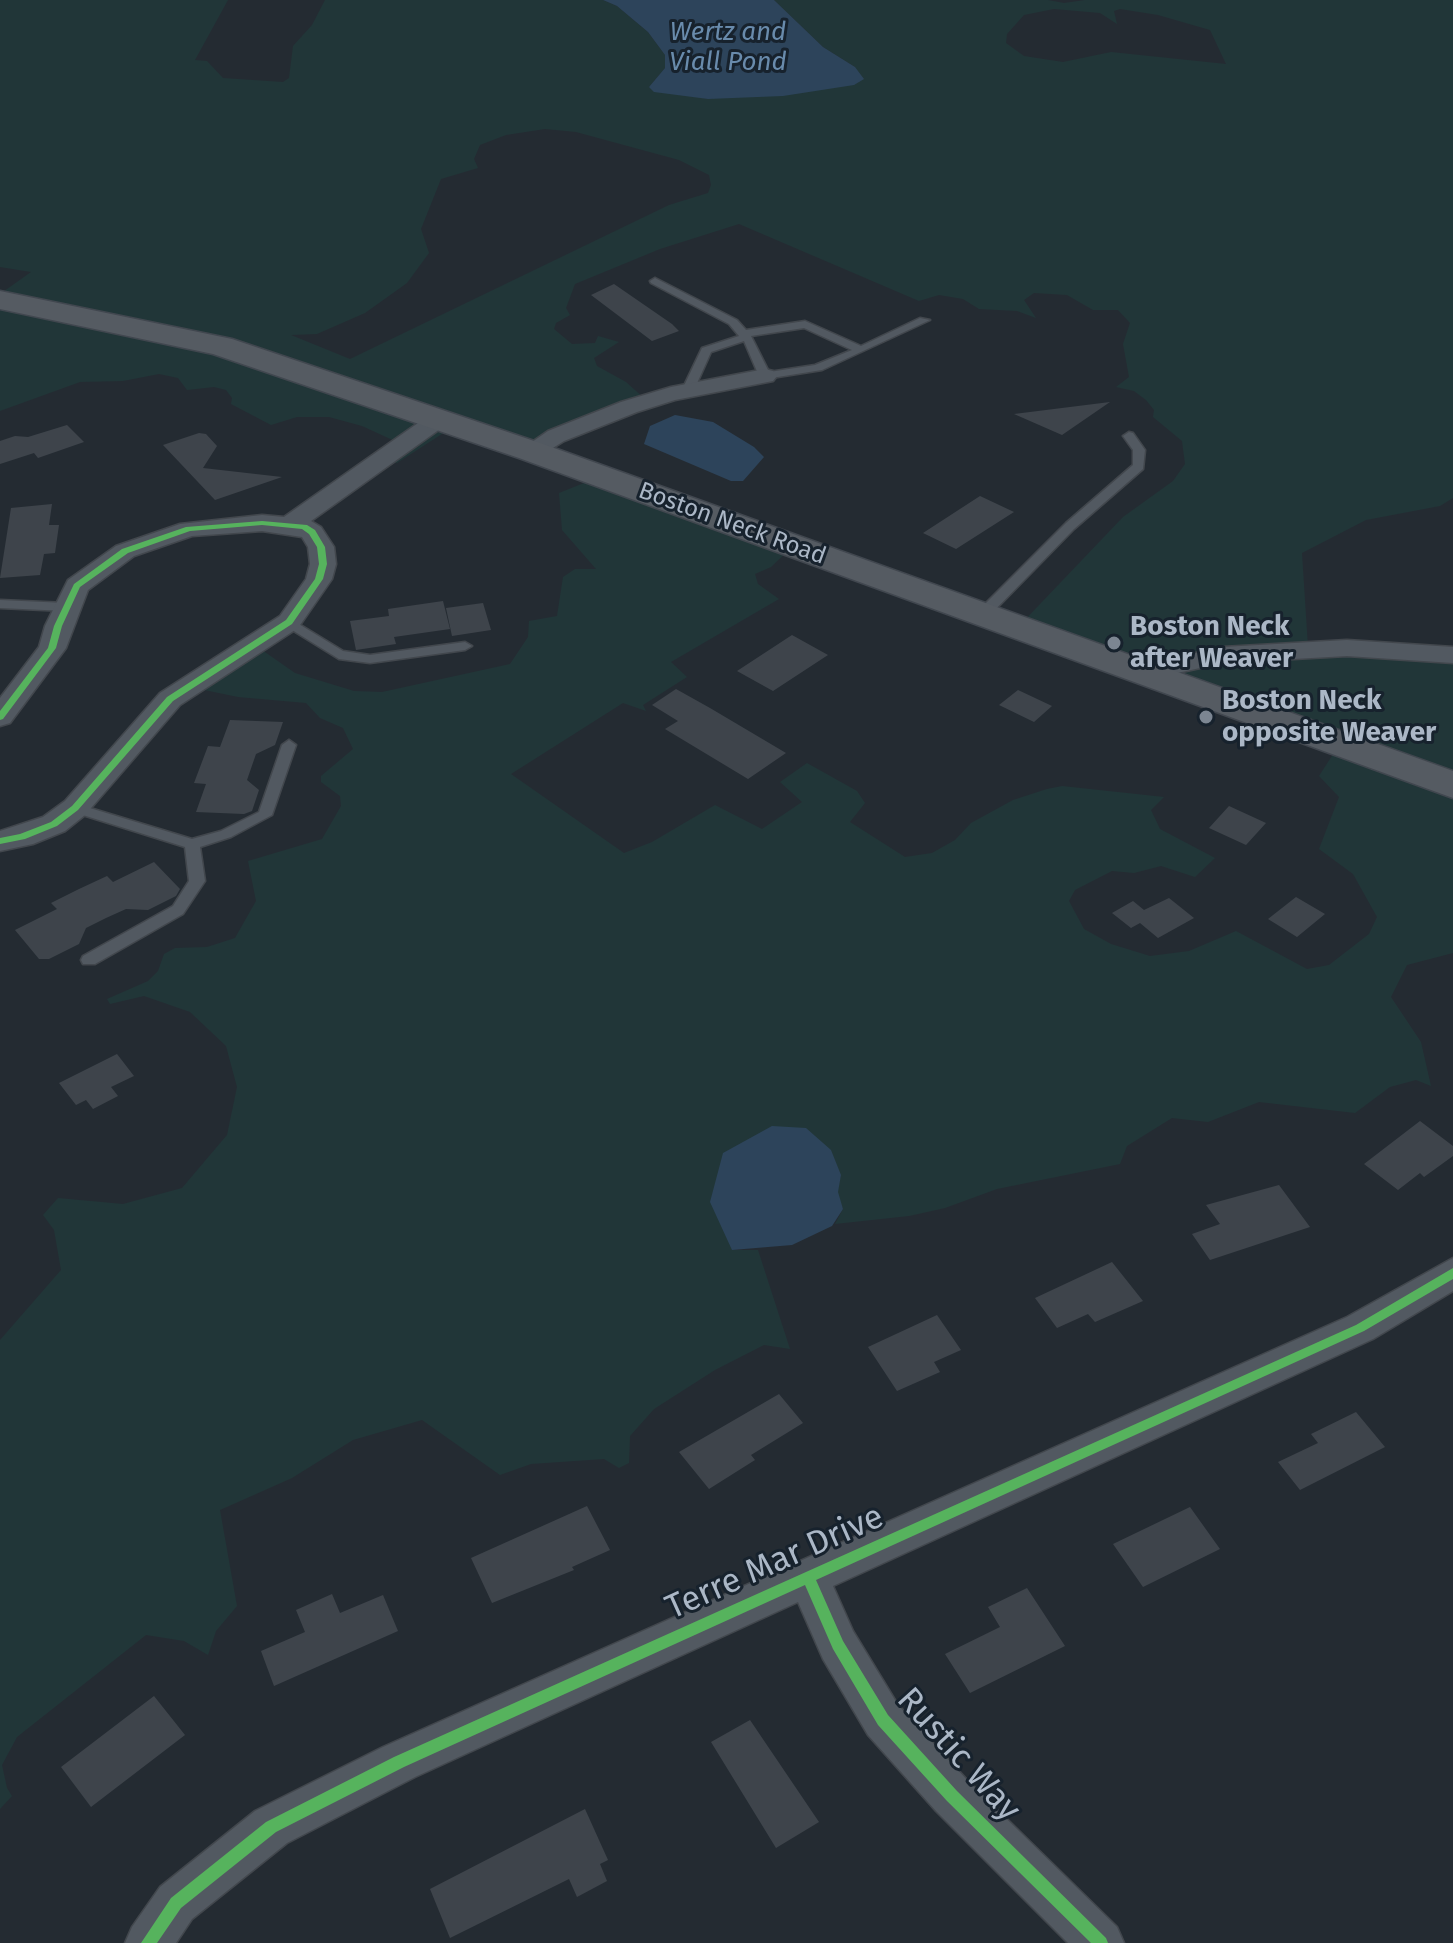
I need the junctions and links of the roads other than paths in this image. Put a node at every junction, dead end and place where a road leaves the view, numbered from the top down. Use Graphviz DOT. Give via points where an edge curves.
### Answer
graph roads {
  1 [pos="655,281"];
  2 [pos="0,300"];
  3 [pos="924,320"];
  4 [pos="744,335"];
  5 [pos="861,350"];
  6 [pos="765,376"];
  7 [pos="688,390"];
  8 [pos="450,423"];
  9 [pos="1129,436"];
  10 [pos="531,451"];
  11 [pos="302,528"];
  12 [pos="0,604"];
  13 [pos="66,607"];
  14 [pos="984,613"];
  15 [pos="289,622"];
  16 [pos="465,646"];
  17 [pos="1453,655"];
  18 [pos="1145,672"];
  19 [pos="0,717"];
  20 [pos="289,745"];
  21 [pos="1453,785"];
  22 [pos="75,808"];
  23 [pos="0,841"];
  24 [pos="192,844"];
  25 [pos="89,960"];
  26 [pos="1453,1273"];
  27 [pos="809,1579"];
  28 [pos="148,1943"];
  29 [pos="1101,1943"];
  1 -- 4 [label="lane" via="715,311"];
  2 -- 8 [label="main road, Boston Neck Road" via="221,346"];
  3 -- 5 [label="lane"];
  4 -- 5 [label="lane" via="805,324"];
  4 -- 6 [label="lane"];
  4 -- 7 [label="lane" via="706,350"];
  5 -- 6 [label="lane" via="818,368"];
  6 -- 7 [label="street"];
  7 -- 10 [label="street" via="594,419"];
  8 -- 10 [label="main road, Boston Neck Road"];
  8 -- 11 [label="street"];
  9 -- 14 [label="lane" via="1139,450 1139,466"];
  10 -- 14 [label="main road, Boston Neck Road"];
  11 -- 13 [label="street" via="235,524 151,540 87,576"];
  11 -- 15 [label="street" via="321,547 323,564 312,594"];
  12 -- 13 [label="lane"];
  13 -- 19 [label="street" via="52,648"];
  14 -- 18 [label="main road, Boston Neck Road"];
  15 -- 16 [label="lane" via="339,655 370,659"];
  15 -- 22 [label="street" via="170,699"];
  17 -- 18 [label="street" via="1318,649 1223,655"];
  18 -- 21 [label="main road, Boston Neck Road"];
  20 -- 24 [label="lane" via="265,815"];
  22 -- 23 [label="street" via="45,829"];
  22 -- 24 [label="lane"];
  24 -- 25 [label="lane" via="197,881 178,910"];
  26 -- 27 [label="street, Terre Mar Drive" via="1360,1328"];
  27 -- 28 [label="street, Terre Mar Drive" via="399,1762 271,1827 176,1903"];
  27 -- 29 [label="street, Rustic Way" via="838,1645 883,1720"];
}
